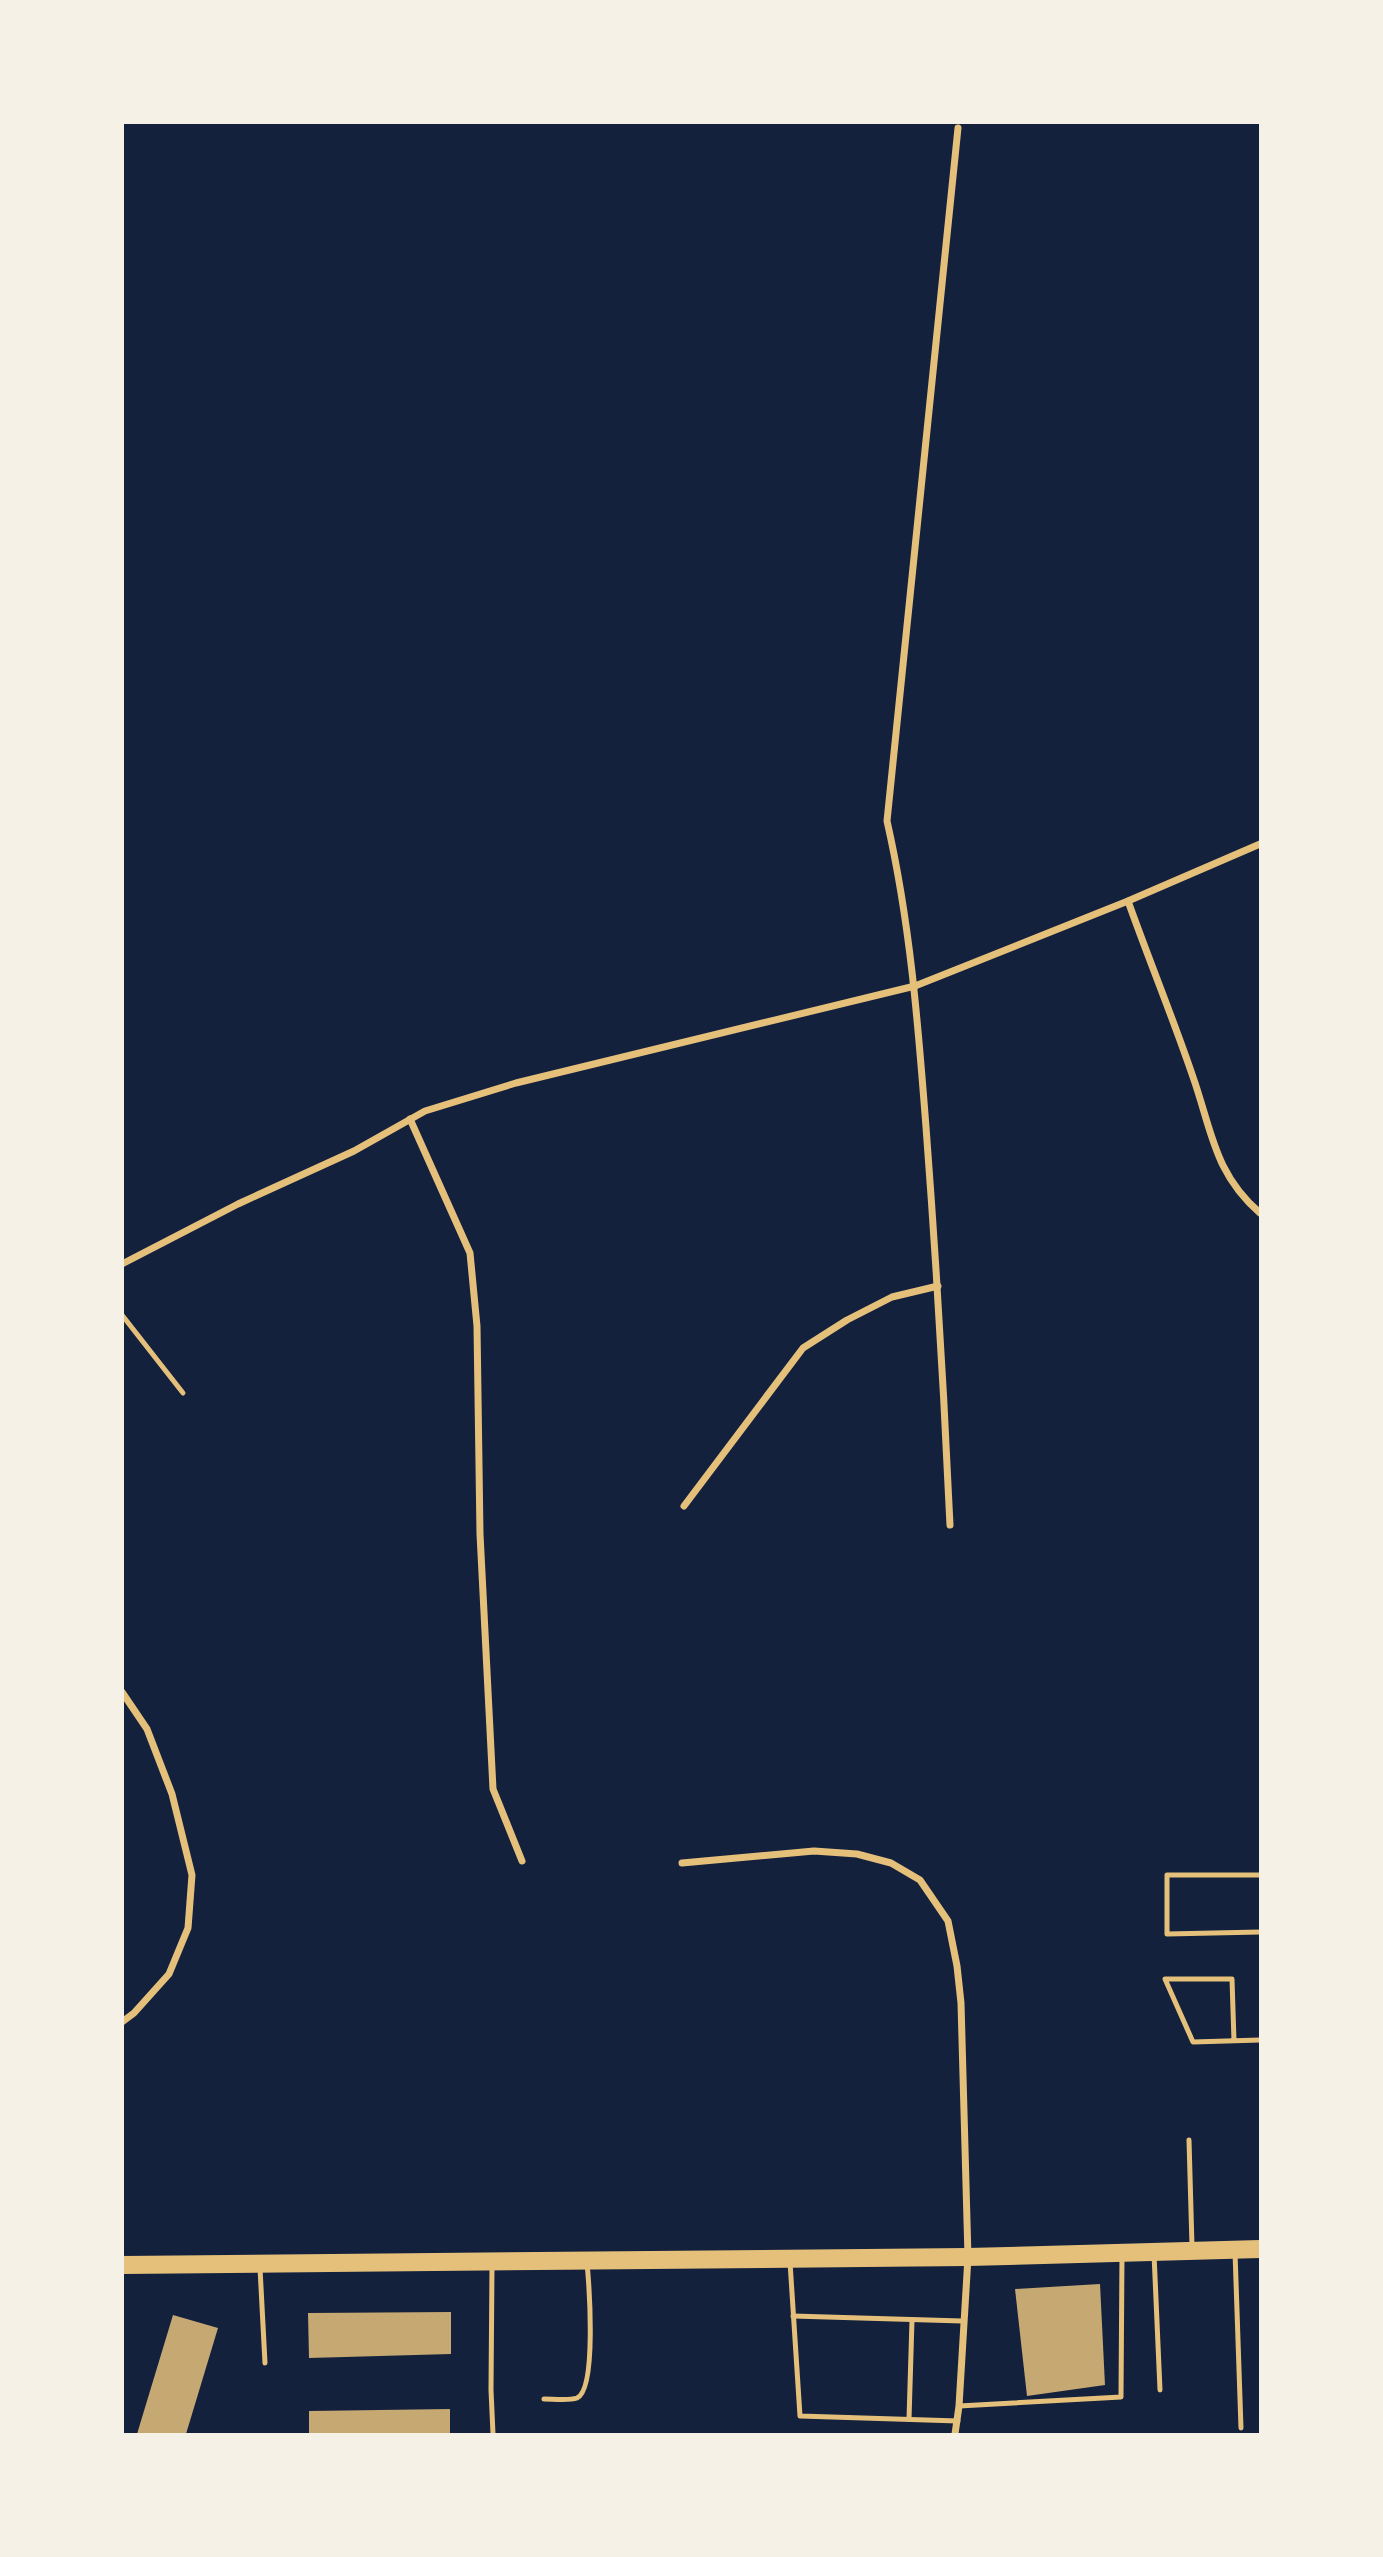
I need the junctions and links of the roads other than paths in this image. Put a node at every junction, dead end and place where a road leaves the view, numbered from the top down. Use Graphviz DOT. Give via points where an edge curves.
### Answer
graph roads {
  1 [pos="958,128"];
  2 [pos="1261,844"];
  3 [pos="1128,901"];
  4 [pos="915,986"];
  5 [pos="410,1119"];
  6 [pos="1261,1213"];
  7 [pos="122,1264"];
  8 [pos="939,1286"];
  9 [pos="122,1315"];
  10 [pos="183,1393"];
  11 [pos="684,1506"];
  12 [pos="950,1525"];
  13 [pos="122,1692"];
  14 [pos="522,1861"];
  15 [pos="682,1863"];
  16 [pos="1261,1875"];
  17 [pos="1261,1933"];
  18 [pos="122,2022"];
  19 [pos="1234,2040"];
  20 [pos="1261,2040"];
  21 [pos="1189,2140"];
  22 [pos="1192,2249"];
  23 [pos="1235,2249"];
  24 [pos="1261,2249"];
  25 [pos="1154,2250"];
  26 [pos="1122,2251"];
  27 [pos="968,2257"];
  28 [pos="790,2259"];
  29 [pos="587,2260"];
  30 [pos="492,2262"];
  31 [pos="260,2264"];
  32 [pos="122,2265"];
  33 [pos="793,2316"];
  34 [pos="912,2320"];
  35 [pos="962,2321"];
  36 [pos="265,2363"];
  37 [pos="1160,2390"];
  38 [pos="544,2399"];
  39 [pos="959,2406"];
  40 [pos="909,2419"];
  41 [pos="958,2421"];
  42 [pos="1241,2428"];
  43 [pos="493,2434"];
  44 [pos="955,2434"];
  1 -- 4 [label="street" via="887,821 902,885"];
  2 -- 3 [label="street"];
  3 -- 4 [label="street"];
  3 -- 6 [label="street" via="1194,1079 1215,1152 1243,1198"];
  4 -- 5 [label="street" via="516,1083"];
  4 -- 8 [label="street"];
  5 -- 7 [label="street"];
  5 -- 14 [label="street" via="470,1253 477,1326 480,1534 493,1789"];
  8 -- 11 [label="street" via="892,1297 803,1348"];
  8 -- 12 [label="street"];
  9 -- 10 [label="lane"];
  13 -- 18 [label="street" via="147,1729 172,1794 192,1875 188,1928 169,1974"];
  15 -- 27 [label="street" via="814,1851 857,1854 891,1863 920,1880 948,1921 957,1966"];
  16 -- 17 [label="lane" via="1167,1875 1167,1934"];
  19 -- 19 [label="lane" via="1193,2042 1165,1979 1232,1979"];
  19 -- 20 [label="lane"];
  21 -- 22 [label="lane"];
  22 -- 23 [label="main road"];
  22 -- 25 [label="main road"];
  23 -- 24 [label="main road"];
  23 -- 42 [label="lane"];
  25 -- 26 [label="main road"];
  25 -- 37 [label="lane"];
  26 -- 27 [label="main road"];
  26 -- 39 [label="lane" via="1121,2397"];
  27 -- 28 [label="main road"];
  27 -- 35 [label="street"];
  28 -- 29 [label="main road"];
  28 -- 33 [label="lane"];
  29 -- 30 [label="main road"];
  29 -- 38 [label="lane" via="590,2315 583,2393 577,2398"];
  30 -- 31 [label="main road"];
  30 -- 43 [label="lane"];
  31 -- 32 [label="main road"];
  31 -- 36 [label="lane"];
  33 -- 34 [label="lane"];
  33 -- 40 [label="lane" via="800,2416"];
  34 -- 35 [label="lane"];
  34 -- 40 [label="lane"];
  35 -- 39 [label="street"];
  39 -- 41 [label="street"];
  40 -- 41 [label="lane"];
  41 -- 44 [label="street"];
}
